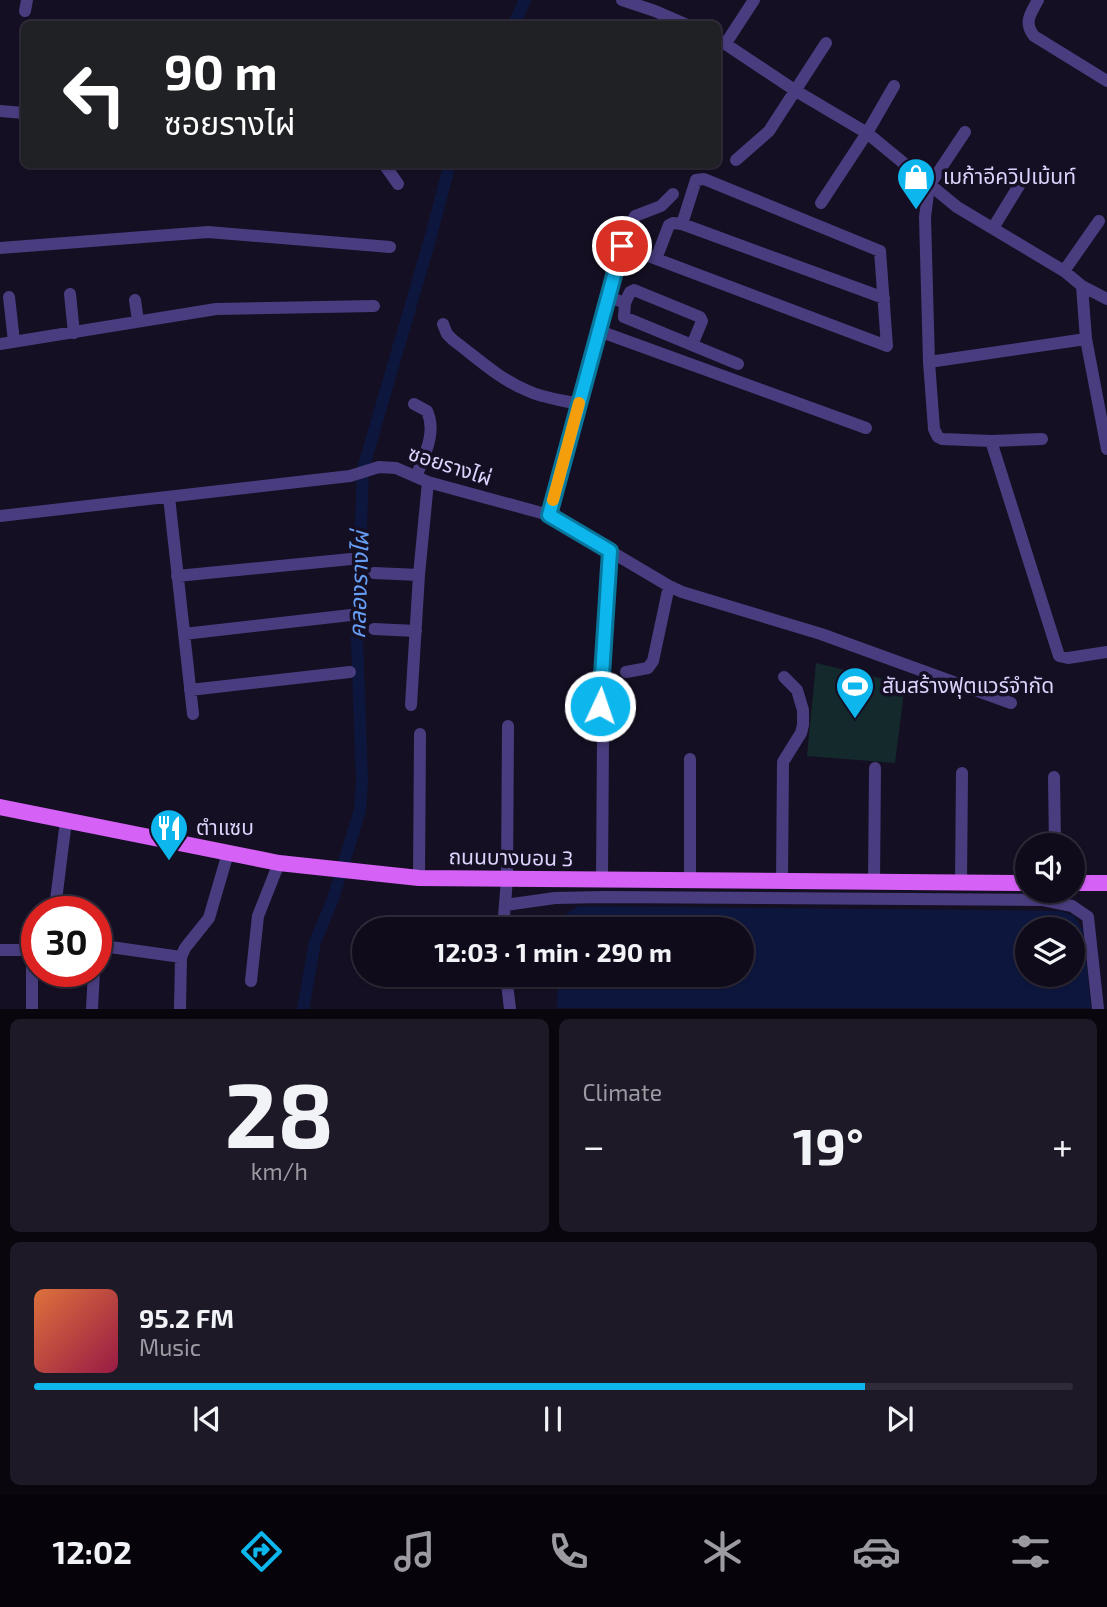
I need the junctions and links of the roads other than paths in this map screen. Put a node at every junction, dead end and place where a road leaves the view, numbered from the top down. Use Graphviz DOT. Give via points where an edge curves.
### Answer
graph roads {
  1 [pos="622,0"];
  2 [pos="754,0"];
  3 [pos="1038,0"];
  4 [pos="657,5"];
  5 [pos="681,21"];
  6 [pos="722,41"];
  7 [pos="826,43"];
  8 [pos="1107,81"];
  9 [pos="894,86"];
  10 [pos="796,91"];
  11 [pos="0,111"];
  12 [pos="21,113"];
  13 [pos="964,132"];
  14 [pos="867,133"];
  15 [pos="736,160"];
  16 [pos="387,168"];
  17 [pos="1023,179"];
  18 [pos="398,184"];
  19 [pos="929,186"];
  20 [pos="673,194"];
  21 [pos="821,203"];
  22 [pos="1099,221"];
  23 [pos="682,224"];
  24 [pos="993,228"];
  25 [pos="622,246"];
  26 [pos="390,247"];
  27 [pos="0,248"];
  28 [pos="656,259"];
  29 [pos="1063,271"];
  30 [pos="1082,286"];
  31 [pos="70,294"];
  32 [pos="9,297"];
  33 [pos="609,297"];
  34 [pos="884,298"];
  35 [pos="1107,299"];
  36 [pos="135,300"];
  37 [pos="625,303"];
  38 [pos="374,306"];
  39 [pos="138,321"];
  40 [pos="443,324"];
  41 [pos="599,331"];
  42 [pos="74,333"];
  43 [pos="1086,339"];
  44 [pos="14,341"];
  45 [pos="0,344"];
  46 [pos="692,345"];
  47 [pos="929,362"];
  48 [pos="738,364"];
  49 [pos="414,404"];
  50 [pos="579,404"];
  51 [pos="866,428"];
  52 [pos="1042,439"];
  53 [pos="991,442"];
  54 [pos="1107,449"];
  55 [pos="422,480"];
  56 [pos="169,497"];
  57 [pos="549,515"];
  58 [pos="0,516"];
  59 [pos="610,551"];
  60 [pos="351,559"];
  61 [pos="374,573"];
  62 [pos="419,575"];
  63 [pos="177,576"];
  64 [pos="669,586"];
  65 [pos="351,615"];
  66 [pos="374,629"];
  67 [pos="415,631"];
  68 [pos="184,634"];
  69 [pos="1107,652"];
  70 [pos="350,672"];
  71 [pos="626,672"];
  72 [pos="784,677"];
  73 [pos="190,690"];
  74 [pos="1011,703"];
  75 [pos="411,705"];
  76 [pos="600,706"];
  77 [pos="193,713"];
  78 [pos="508,726"];
  79 [pos="420,734"];
  80 [pos="603,738"];
  81 [pos="690,759"];
  82 [pos="875,768"];
  83 [pos="962,773"];
  84 [pos="1055,777"];
  85 [pos="0,807"];
  86 [pos="66,821"];
  87 [pos="1055,833"];
  88 [pos="228,853"];
  89 [pos="279,863"];
  90 [pos="419,878"];
  91 [pos="507,879"];
  92 [pos="602,880"];
  93 [pos="690,881"];
  94 [pos="782,882"];
  95 [pos="874,883"];
  96 [pos="961,883"];
  97 [pos="1015,883"];
  98 [pos="1085,883"];
  99 [pos="1107,883"];
  100 [pos="57,896"];
  101 [pos="505,905"];
  102 [pos="504,917"];
  103 [pos="21,948"];
  104 [pos="112,948"];
  105 [pos="0,950"];
  106 [pos="181,957"];
  107 [pos="251,981"];
  108 [pos="33,987"];
  109 [pos="93,987"];
  110 [pos="507,987"];
  111 [pos="32,1009"];
  112 [pos="92,1009"];
  113 [pos="180,1009"];
  114 [pos="510,1009"];
  115 [pos="1098,1009"];
  1 -- 4 [label="street"];
  2 -- 6 [label="street"];
  3 -- 8 [label="street" via="1028,29"];
  4 -- 5 [label="street"];
  6 -- 10 [label="street"];
  7 -- 10 [label="street"];
  9 -- 14 [label="street"];
  10 -- 14 [label="street"];
  10 -- 15 [label="street" via="769,131"];
  11 -- 12 [label="street"];
  13 -- 19 [label="street"];
  14 -- 19 [label="street"];
  14 -- 21 [label="street"];
  16 -- 18 [label="street"];
  17 -- 24 [label="street"];
  19 -- 24 [label="street"];
  19 -- 47 [label="street" via="925,217"];
  20 -- 25 [label="street" via="661,206 635,216"];
  22 -- 29 [label="street"];
  23 -- 28 [label="street" via="669,225"];
  23 -- 34 [label="street"];
  23 -- 34 [label="street" via="696,180 704,179 880,251"];
  24 -- 29 [label="street"];
  25 -- 28 [label="street"];
  25 -- 33 [label="street"];
  26 -- 27 [label="street" via="208,232"];
  28 -- 34 [label="street" via="885,347"];
  29 -- 30 [label="street"];
  30 -- 35 [label="street"];
  30 -- 43 [label="street"];
  31 -- 42 [label="street"];
  32 -- 44 [label="street"];
  33 -- 37 [label="street"];
  33 -- 41 [label="street"];
  36 -- 39 [label="street"];
  37 -- 46 [label="street" via="624,317"];
  37 -- 46 [label="street" via="634,290 700,317"];
  38 -- 39 [label="street" via="216,309"];
  39 -- 42 [label="street"];
  40 -- 50 [label="street" via="447,334 510,383"];
  41 -- 50 [label="street"];
  41 -- 51 [label="street"];
  42 -- 44 [label="street"];
  43 -- 47 [label="street"];
  43 -- 54 [label="street"];
  44 -- 45 [label="street"];
  46 -- 48 [label="street"];
  47 -- 53 [label="street" via="938,437"];
  49 -- 55 [label="street" via="427,411 432,425"];
  50 -- 57 [label="street"];
  52 -- 53 [label="street"];
  53 -- 69 [label="street" via="1059,656"];
  55 -- 56 [label="street, ซอยรางไผ่" via="396,468 379,467 351,476"];
  55 -- 57 [label="street, ซอยรางไผ่"];
  55 -- 62 [label="street"];
  56 -- 58 [label="street, ซอยรางไผ่"];
  56 -- 63 [label="street"];
  57 -- 59 [label="street, ซอยรางไผ่"];
  59 -- 64 [label="street, ซอยรางไผ่"];
  59 -- 76 [label="street"];
  60 -- 63 [label="street"];
  61 -- 62 [label="street"];
  62 -- 67 [label="street"];
  63 -- 68 [label="street"];
  64 -- 71 [label="street" via="653,662 648,668"];
  64 -- 74 [label="street, ซอยรางไผ่" via="821,634"];
  65 -- 68 [label="street"];
  66 -- 67 [label="street"];
  67 -- 75 [label="street"];
  68 -- 73 [label="street"];
  70 -- 73 [label="street"];
  72 -- 94 [label="street" via="797,690 803,725 783,762"];
  73 -- 77 [label="street"];
  78 -- 91 [label="street"];
  79 -- 90 [label="street"];
  80 -- 92 [label="street"];
  81 -- 93 [label="street"];
  82 -- 95 [label="street"];
  83 -- 96 [label="street"];
  84 -- 87 [label="street"];
  85 -- 86 [label="main road, ถนนบางบอน 3"];
  86 -- 88 [label="main road, ถนนบางบอน 3"];
  86 -- 100 [label="street"];
  88 -- 89 [label="main road, ถนนบางบอน 3"];
  88 -- 106 [label="street" via="209,918"];
  89 -- 90 [label="main road, ถนนบางบอน 3"];
  89 -- 107 [label="street" via="258,916"];
  90 -- 91 [label="main road, ถนนบางบอน 3"];
  91 -- 92 [label="main road, ถนนบางบอน 3"];
  91 -- 101 [label="street"];
  92 -- 93 [label="main road, ถนนบางบอน 3"];
  93 -- 94 [label="main road, ถนนบางบอน 3"];
  94 -- 95 [label="main road, ถนนบางบอน 3"];
  95 -- 96 [label="main road, ถนนบางบอน 3"];
  96 -- 97 [label="main road, ถนนบางบอน 3"];
  98 -- 99 [label="main road"];
  101 -- 102 [label="street"];
  101 -- 115 [label="street" via="604,897 1043,900 1072,906 1088,917"];
  103 -- 105 [label="street"];
  104 -- 106 [label="street"];
  106 -- 113 [label="street"];
  108 -- 111 [label="street"];
  109 -- 112 [label="street"];
  110 -- 114 [label="street"];
}
